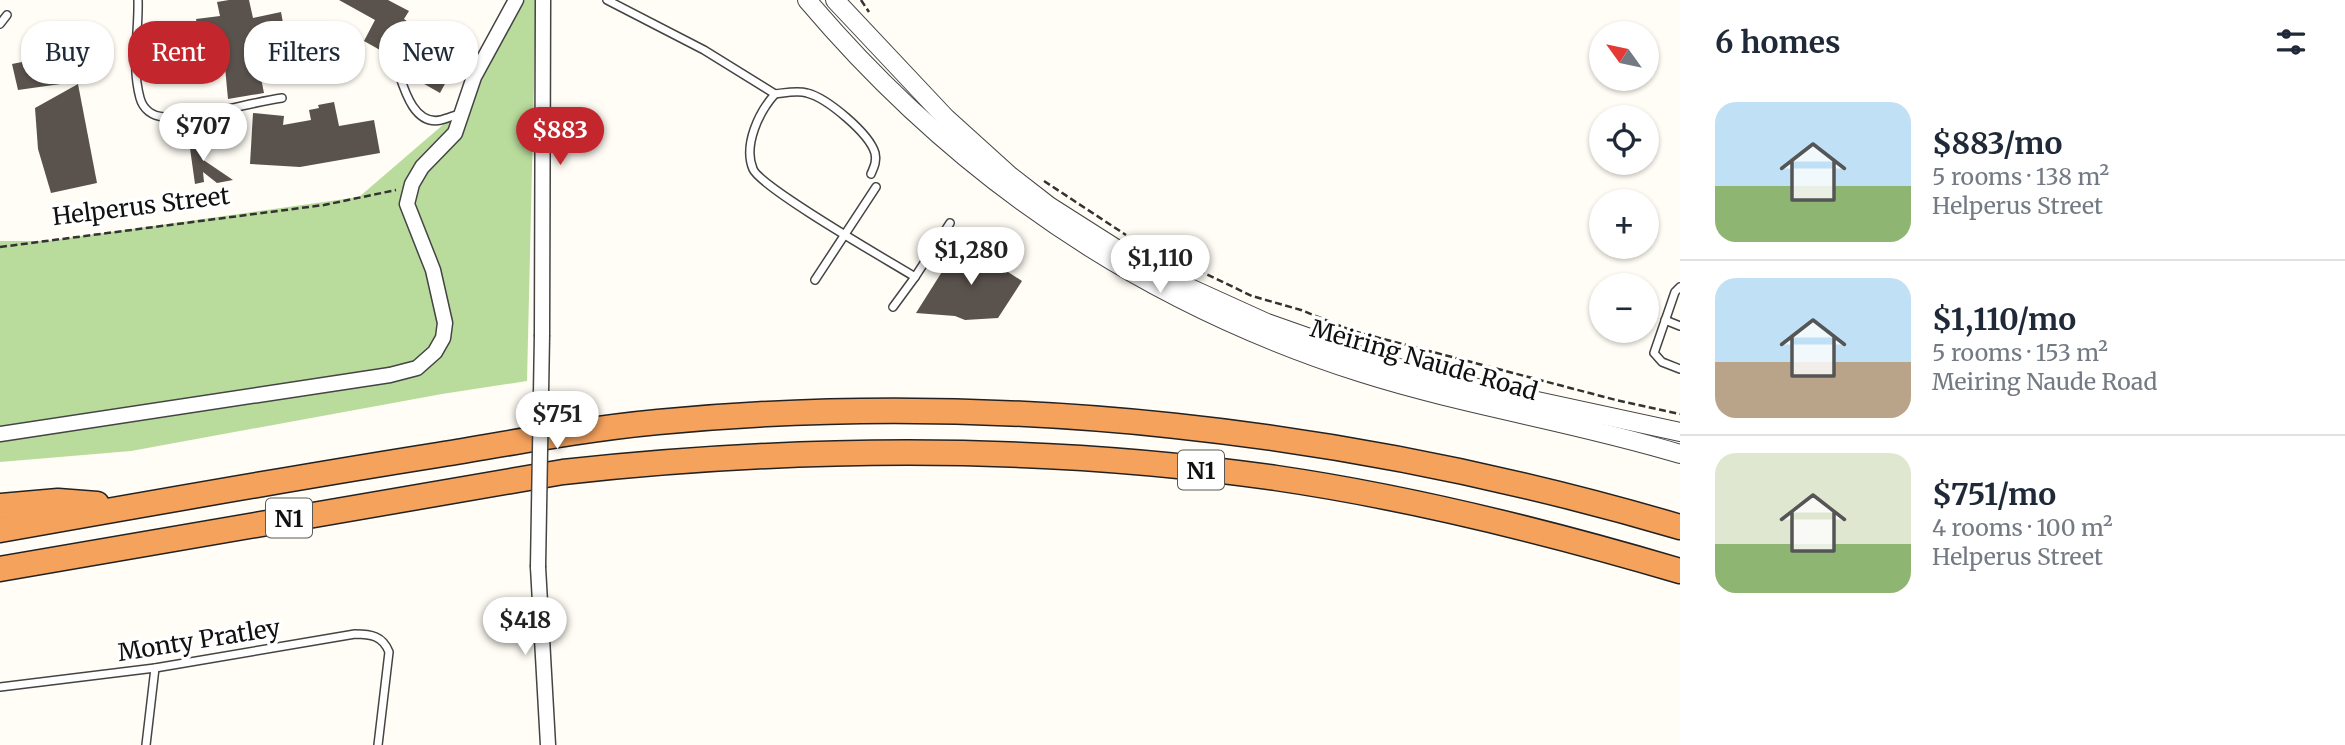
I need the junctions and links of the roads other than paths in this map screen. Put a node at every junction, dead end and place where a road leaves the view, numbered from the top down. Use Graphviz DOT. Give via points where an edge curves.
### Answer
graph roads {
  1 [pos="138,0"];
  2 [pos="516,0"];
  3 [pos="543,0"];
  4 [pos="607,0"];
  5 [pos="807,0"];
  6 [pos="835,0"];
  7 [pos="7,15"];
  8 [pos="0,24"];
  9 [pos="402,84"];
  10 [pos="775,94"];
  11 [pos="282,97"];
  12 [pos="463,113"];
  13 [pos="871,174"];
  14 [pos="876,187"];
  15 [pos="950,223"];
  16 [pos="845,234"];
  17 [pos="915,277"];
  18 [pos="815,280"];
  19 [pos="1680,286"];
  20 [pos="893,307"];
  21 [pos="1665,320"];
  22 [pos="1680,326"];
  23 [pos="1680,369"];
  24 [pos="1680,432"];
  25 [pos="0,434"];
  26 [pos="1680,454"];
  27 [pos="0,506"];
  28 [pos="125,508"];
  29 [pos="1680,527"];
  30 [pos="0,530"];
  31 [pos="110,549"];
  32 [pos="0,569"];
  33 [pos="1680,571"];
  34 [pos="0,582"];
  35 [pos="155,668"];
  36 [pos="0,687"];
  37 [pos="146,745"];
  38 [pos="378,745"];
  39 [pos="548,745"];
  1 -- 11 [label="lane" via="136,68 139,95 150,112 180,116"];
  2 -- 12 [label="street" via="474,77"];
  3 -- 39 [label="street, bridge" via="538,567"];
  4 -- 10 [label="lane" via="704,50"];
  5 -- 26 [label="street, Meiring Naude Road" via="873,72 981,171 1098,254 1159,289 1224,321 1362,373"];
  6 -- 24 [label="street, Meiring Naude Road" via="946,118 1009,175 1049,206 1170,279 1268,323 1375,361 1436,379"];
  7 -- 8 [label="lane"];
  9 -- 12 [label="lane" via="421,116 439,121"];
  10 -- 13 [label="lane" via="807,93 831,105 873,149 876,160"];
  10 -- 16 [label="lane" via="753,134 754,172"];
  12 -- 25 [label="street" via="455,134 422,167 407,204 433,270 445,323 435,352 417,368"];
  14 -- 16 [label="lane"];
  15 -- 17 [label="lane"];
  16 -- 17 [label="lane"];
  16 -- 18 [label="lane"];
  17 -- 20 [label="lane"];
  19 -- 21 [label="lane"];
  21 -- 22 [label="lane"];
  21 -- 23 [label="lane" via="1654,353"];
  27 -- 28 [label="highway" via="58,501"];
  28 -- 29 [label="highway, N1" via="656,422 858,412 1004,413 1119,421 1383,455 1525,484"];
  28 -- 30 [label="highway, N1"];
  31 -- 32 [label="highway, N1"];
  31 -- 33 [label="highway, N1" via="563,472 822,452 960,452 1076,457 1276,478 1495,520"];
  31 -- 34 [label="highway" via="74,568"];
  35 -- 36 [label="lane, Monty Pratley"];
  35 -- 37 [label="lane"];
  35 -- 38 [label="lane, Monty Pratley" via="355,634 372,635 382,640 389,659"];
}
